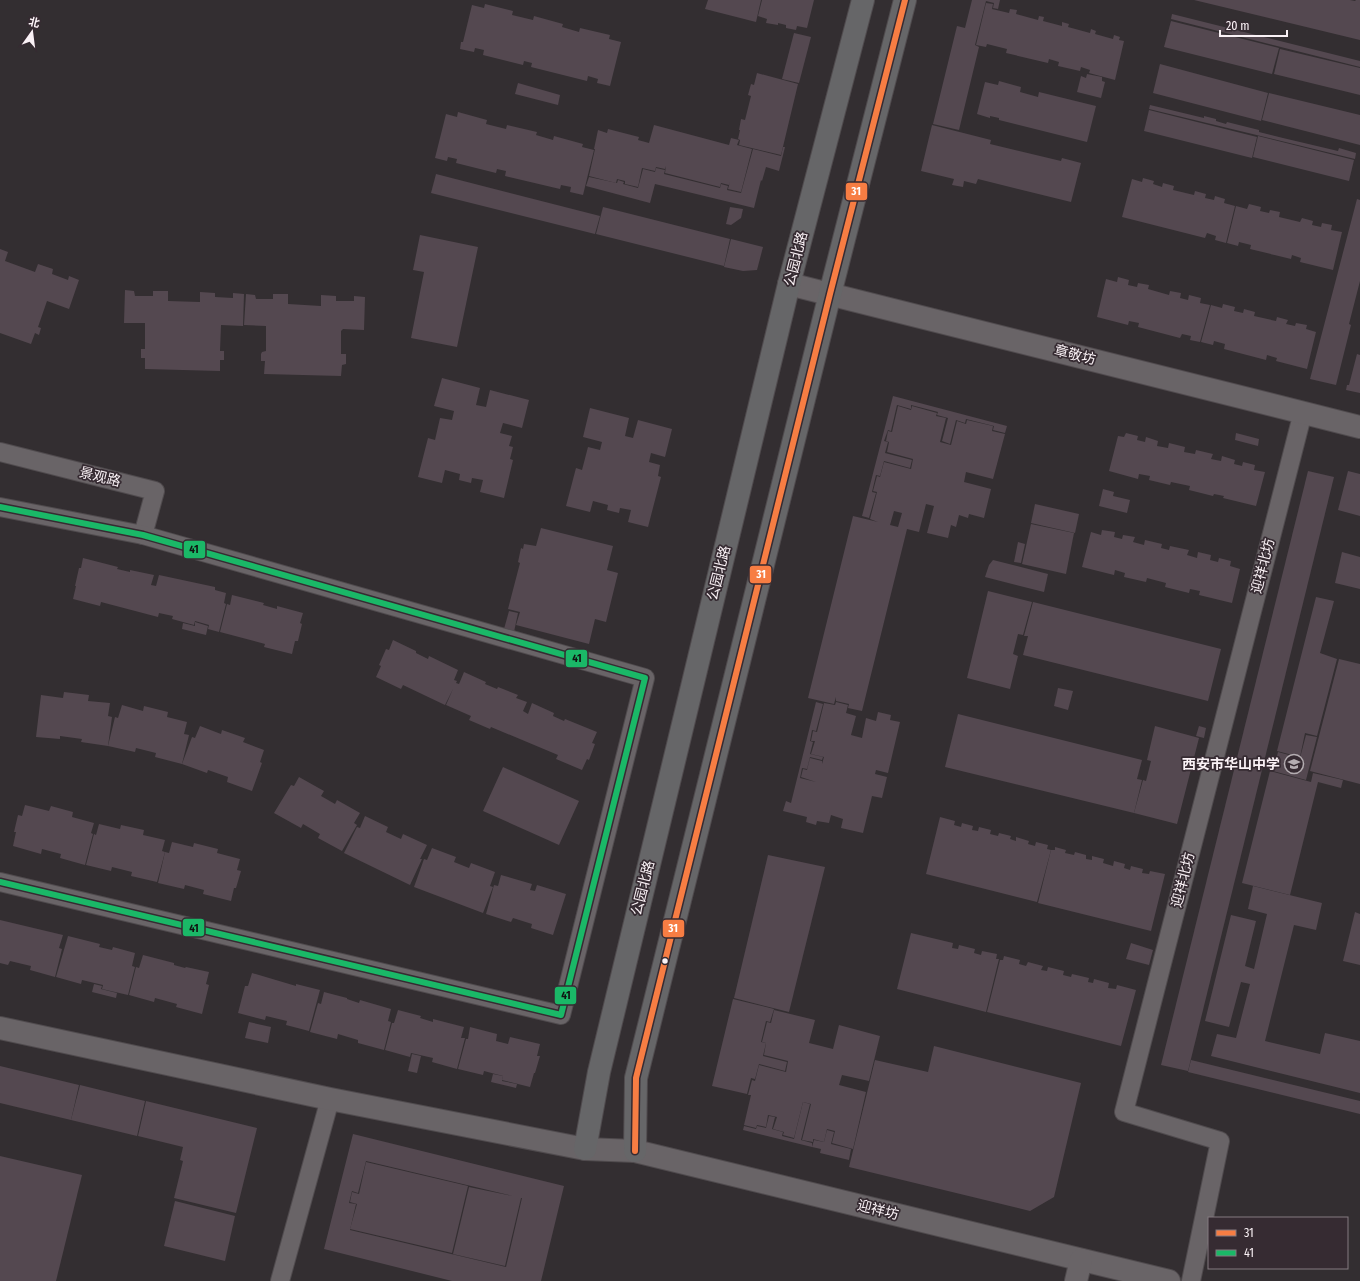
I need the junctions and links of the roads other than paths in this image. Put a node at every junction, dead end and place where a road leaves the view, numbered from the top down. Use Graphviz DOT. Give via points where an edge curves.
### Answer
graph roads {
  1 [pos="863,0"];
  2 [pos="905,0"];
  3 [pos="789,284"];
  4 [pos="830,294"];
  5 [pos="1302,412"];
  6 [pos="1360,427"];
  7 [pos="0,452"];
  8 [pos="0,507"];
  9 [pos="144,535"];
  10 [pos="0,882"];
  11 [pos="0,1028"];
  12 [pos="330,1099"];
  13 [pos="585,1149"];
  14 [pos="636,1151"];
  15 [pos="1082,1260"];
  16 [pos="280,1281"];
  17 [pos="1076,1281"];
  18 [pos="1169,1281"];
  19 [pos="1191,1281"];
  1 -- 3 [label="main road, 公园北路"];
  2 -- 4 [label="main road"];
  3 -- 4 [label="street, 章敬坊"];
  3 -- 13 [label="main road, 公园北路" via="599,1072"];
  4 -- 5 [label="street, 章敬坊"];
  4 -- 14 [label="main road" via="636,1078"];
  5 -- 6 [label="street, 章敬坊"];
  5 -- 19 [label="street, 迎祥北坊" via="1124,1112 1220,1142"];
  7 -- 9 [label="street, 景观路" via="155,491"];
  8 -- 9 [label="street"];
  9 -- 10 [label="street" via="645,678 561,1015"];
  11 -- 12 [label="street, 迎祥坊"];
  12 -- 13 [label="street, 迎祥坊"];
  12 -- 16 [label="street"];
  13 -- 14 [label="street, 迎祥坊"];
  14 -- 15 [label="street, 迎祥坊"];
  15 -- 17 [label="street"];
  15 -- 18 [label="street, 迎祥坊"];
}
